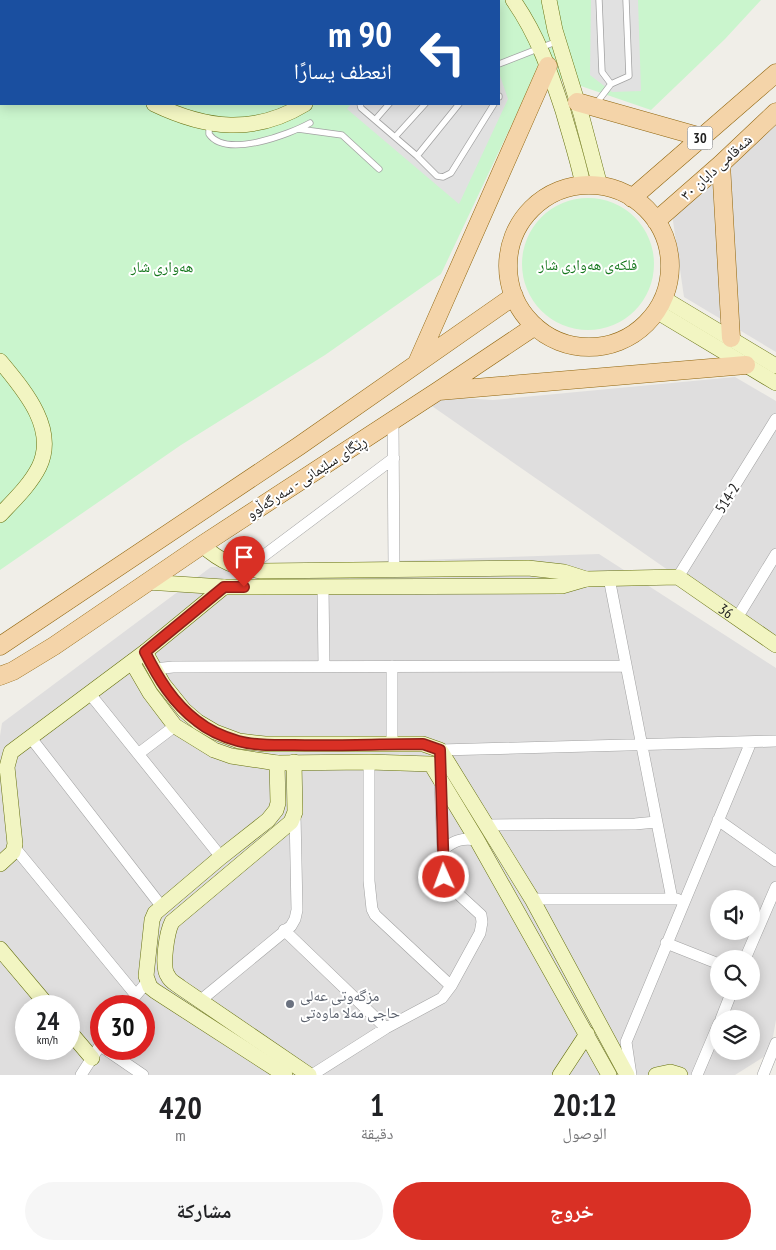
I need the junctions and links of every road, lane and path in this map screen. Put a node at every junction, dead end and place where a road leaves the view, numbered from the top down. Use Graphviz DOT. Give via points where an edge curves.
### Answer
graph roads {
  1 [pos="513,0"];
  2 [pos="549,0"];
  3 [pos="600,0"];
  4 [pos="626,0"];
  5 [pos="558,41"];
  6 [pos="541,48"];
  7 [pos="500,64"];
  8 [pos="548,66"];
  9 [pos="776,73"];
  10 [pos="611,84"];
  11 [pos="156,105"];
  12 [pos="303,105"];
  13 [pos="360,105"];
  14 [pos="387,105"];
  15 [pos="424,105"];
  16 [pos="458,105"];
  17 [pos="493,105"];
  18 [pos="577,105"];
  19 [pos="776,112"];
  20 [pos="375,120"];
  21 [pos="310,123"];
  22 [pos="209,124"];
  23 [pos="298,129"];
  24 [pos="395,137"];
  25 [pos="700,137"];
  26 [pos="417,156"];
  27 [pos="721,164"];
  28 [pos="379,169"];
  29 [pos="592,185"];
  30 [pos="632,198"];
  31 [pos="656,221"];
  32 [pos="514,296"];
  33 [pos="660,304"];
  34 [pos="535,326"];
  35 [pos="731,338"];
  36 [pos="0,361"];
  37 [pos="417,363"];
  38 [pos="746,365"];
  39 [pos="776,366"];
  40 [pos="776,383"];
  41 [pos="438,392"];
  42 [pos="776,419"];
  43 [pos="393,420"];
  44 [pos="394,458"];
  45 [pos="0,515"];
  46 [pos="202,545"];
  47 [pos="776,554"];
  48 [pos="246,569"];
  49 [pos="394,569"];
  50 [pos="678,577"];
  51 [pos="609,578"];
  52 [pos="586,579"];
  53 [pos="146,582"];
  54 [pos="224,587"];
  55 [pos="323,588"];
  56 [pos="737,618"];
  57 [pos="776,645"];
  58 [pos="0,646"];
  59 [pos="145,652"];
  60 [pos="132,662"];
  61 [pos="324,666"];
  62 [pos="392,666"];
  63 [pos="626,666"];
  64 [pos="154,669"];
  65 [pos="6,674"];
  66 [pos="141,678"];
  67 [pos="90,694"];
  68 [pos="175,726"];
  69 [pos="31,738"];
  70 [pos="776,741"];
  71 [pos="751,742"];
  72 [pos="392,744"];
  73 [pos="642,745"];
  74 [pos="440,750"];
  75 [pos="138,754"];
  76 [pos="369,762"];
  77 [pos="277,769"];
  78 [pos="294,769"];
  79 [pos="440,779"];
  80 [pos="295,812"];
  81 [pos="718,820"];
  82 [pos="656,822"];
  83 [pos="488,825"];
  84 [pos="477,840"];
  85 [pos="15,848"];
  86 [pos="443,850"];
  87 [pos="221,857"];
  88 [pos="776,861"];
  89 [pos="0,864"];
  90 [pos="776,887"];
  91 [pos="532,899"];
  92 [pos="672,899"];
  93 [pos="685,899"];
  94 [pos="162,907"];
  95 [pos="284,930"];
  96 [pos="666,943"];
  97 [pos="0,949"];
  98 [pos="750,950"];
  99 [pos="710,960"];
  100 [pos="147,982"];
  101 [pos="451,986"];
  102 [pos="135,994"];
  103 [pos="39,995"];
  104 [pos="201,1000"];
  105 [pos="386,1028"];
  106 [pos="586,1034"];
  107 [pos="776,1043"];
  108 [pos="710,1044"];
  109 [pos="91,1060"];
  110 [pos="120,1060"];
  111 [pos="80,1075"];
  112 [pos="144,1075"];
  113 [pos="285,1075"];
  114 [pos="310,1075"];
  115 [pos="560,1075"];
  116 [pos="609,1075"];
  117 [pos="627,1075"];
  118 [pos="631,1075"];
  119 [pos="656,1075"];
  120 [pos="680,1075"];
  121 [pos="697,1075"];
  122 [pos="763,1075"];
  1 -- 6 [label="street"];
  2 -- 5 [label="street"];
  3 -- 10 [label="lane" via="602,72"];
  4 -- 10 [label="lane" via="629,76"];
  5 -- 6 [label="lane"];
  5 -- 18 [label="street"];
  6 -- 7 [label="lane"];
  6 -- 8 [label="street"];
  8 -- 18 [label="street"];
  8 -- 37 [label="main road"];
  9 -- 25 [label="main road, شەقامی دابان ٣٠ / 30"];
  10 -- 18 [label="lane"];
  11 -- 22 [label="street"];
  12 -- 22 [label="street" via="259,123"];
  13 -- 20 [label="lane"];
  14 -- 20 [label="lane"];
  15 -- 24 [label="lane"];
  16 -- 26 [label="lane"];
  17 -- 26 [label="lane" via="451,173 437,176"];
  18 -- 25 [label="main road"];
  18 -- 29 [label="street"];
  19 -- 27 [label="main road, شەقامی دابان ٣٠ / 30"];
  20 -- 24 [label="lane"];
  21 -- 23 [label="lane"];
  22 -- 23 [label="lane" via="211,138 231,143 264,141"];
  23 -- 28 [label="lane" via="342,135"];
  24 -- 26 [label="lane"];
  25 -- 30 [label="main road, شەقامی دابان ٣٠ / 30"];
  27 -- 31 [label="main road, شەقامی دابان ٣٠ / 30"];
  27 -- 35 [label="main road"];
  29 -- 30 [label="main road" via="622,192"];
  29 -- 32 [label="main road" via="571,187 547,196 520,223 513,240 508,271"];
  30 -- 31 [label="main road"];
  31 -- 33 [label="main road" via="663,232 670,272"];
  32 -- 34 [label="main road"];
  32 -- 37 [label="main road, ڕێگای سلێمانی - سەرگەڵوو"];
  33 -- 34 [label="main road" via="637,331 619,341 599,346 585,347 558,341"];
  33 -- 35 [label="street"];
  33 -- 38 [label="street"];
  34 -- 41 [label="main road, ڕێگای سلێمانی - سەرگەڵوو"];
  35 -- 39 [label="street"];
  36 -- 45 [label="street" via="35,410 43,430 44,444 42,459 34,475"];
  37 -- 58 [label="main road, ڕێگای سلێمانی - سەرگەڵوو"];
  38 -- 40 [label="street"];
  38 -- 41 [label="main road"];
  41 -- 43 [label="main road, ڕێگای سلێمانی - سەرگەڵوو"];
  42 -- 50 [label="street, 514-2"];
  43 -- 44 [label="street"];
  43 -- 46 [label="main road, ڕێگای سلێمانی - سەرگەڵوو"];
  44 -- 48 [label="street"];
  44 -- 49 [label="street"];
  46 -- 48 [label="street" via="219,559"];
  46 -- 53 [label="main road, ڕێگای سلێمانی - سەرگەڵوو"];
  47 -- 56 [label="street"];
  48 -- 49 [label="street" via="280,572"];
  49 -- 52 [label="street" via="528,568 564,572"];
  50 -- 51 [label="street"];
  50 -- 56 [label="street, 36"];
  51 -- 52 [label="street"];
  51 -- 63 [label="street"];
  52 -- 55 [label="street" via="562,586"];
  53 -- 54 [label="street"];
  53 -- 65 [label="main road, ڕێگای سلێمانی - سەرگەڵوو" via="54,646"];
  54 -- 55 [label="street"];
  54 -- 59 [label="street"];
  55 -- 61 [label="street"];
  56 -- 57 [label="street, 36"];
  58 -- 65 [label="main road"];
  59 -- 60 [label="street"];
  59 -- 64 [label="street"];
  60 -- 66 [label="street"];
  60 -- 67 [label="street"];
  61 -- 62 [label="street"];
  61 -- 64 [label="street"];
  62 -- 63 [label="street"];
  62 -- 72 [label="street"];
  63 -- 73 [label="street"];
  64 -- 66 [label="street"];
  64 -- 72 [label="street" via="172,697 198,722 239,741"];
  66 -- 68 [label="street"];
  67 -- 69 [label="street"];
  67 -- 75 [label="street"];
  68 -- 75 [label="street"];
  68 -- 77 [label="street" via="214,750"];
  69 -- 85 [label="street" via="15,748 7,762"];
  69 -- 94 [label="street"];
  70 -- 71 [label="street"];
  71 -- 73 [label="street"];
  71 -- 81 [label="street"];
  72 -- 74 [label="street" via="423,744"];
  73 -- 74 [label="street"];
  73 -- 82 [label="street"];
  74 -- 79 [label="street"];
  74 -- 83 [label="street"];
  75 -- 87 [label="street"];
  76 -- 78 [label="street"];
  76 -- 79 [label="street" via="432,764"];
  76 -- 101 [label="street" via="372,909"];
  77 -- 78 [label="street"];
  77 -- 87 [label="street" via="276,810"];
  78 -- 80 [label="street"];
  79 -- 84 [label="street"];
  79 -- 86 [label="street"];
  80 -- 95 [label="street" via="297,910 291,926"];
  80 -- 104 [label="street" via="291,822 172,922 165,970 172,981"];
  81 -- 88 [label="street"];
  81 -- 93 [label="street"];
  82 -- 83 [label="street"];
  82 -- 92 [label="street"];
  83 -- 91 [label="street"];
  84 -- 86 [label="street" via="454,840"];
  84 -- 106 [label="street"];
  85 -- 89 [label="street"];
  85 -- 102 [label="street"];
  86 -- 101 [label="street" via="444,881 481,915 482,922 480,933"];
  87 -- 94 [label="street"];
  90 -- 98 [label="street"];
  91 -- 92 [label="street"];
  91 -- 117 [label="street"];
  92 -- 93 [label="street"];
  93 -- 96 [label="street"];
  94 -- 100 [label="street" via="152,920"];
  95 -- 104 [label="street"];
  95 -- 105 [label="street"];
  96 -- 99 [label="street"];
  96 -- 118 [label="street" via="626,1042"];
  97 -- 103 [label="street"];
  100 -- 102 [label="street"];
  100 -- 113 [label="street" via="155,991"];
  101 -- 105 [label="street" via="442,998"];
  104 -- 114 [label="street"];
  105 -- 114 [label="street"];
  106 -- 115 [label="street"];
  106 -- 116 [label="street"];
  107 -- 122 [label="street"];
  108 -- 121 [label="street"];
  109 -- 111 [label="street"];
  110 -- 112 [label="street"];
  119 -- 120 [label="street" via="670,1072"];
}
